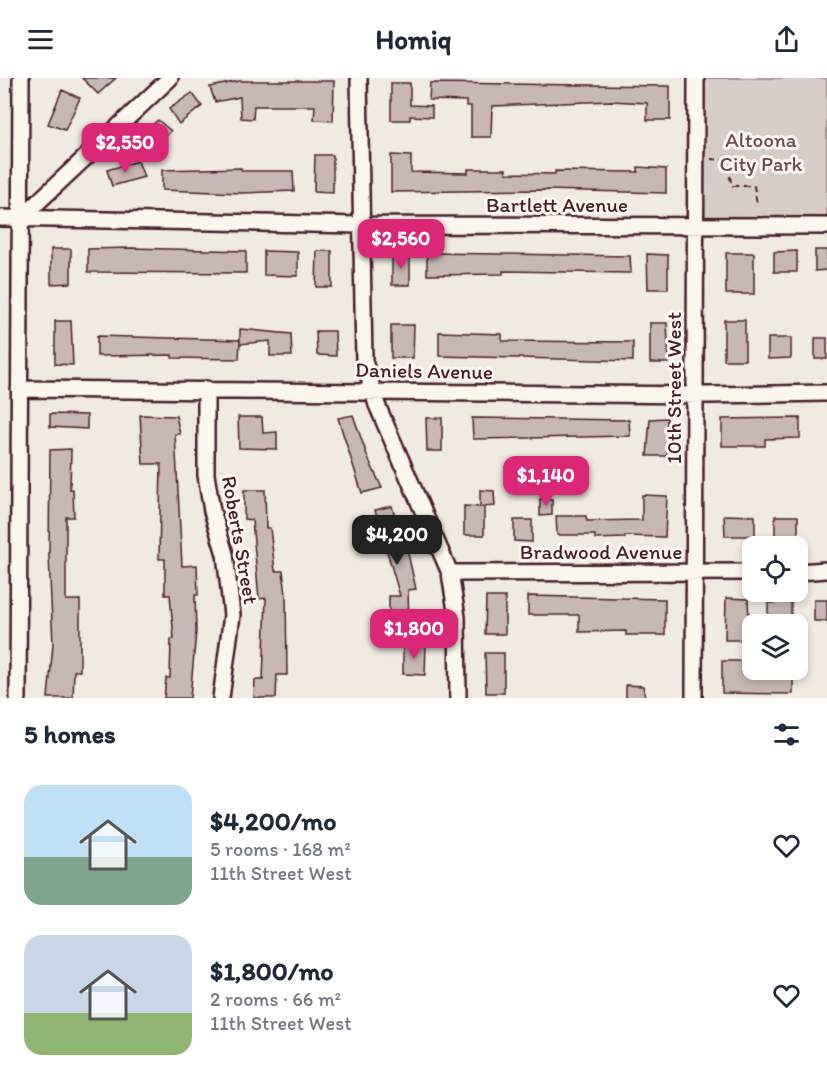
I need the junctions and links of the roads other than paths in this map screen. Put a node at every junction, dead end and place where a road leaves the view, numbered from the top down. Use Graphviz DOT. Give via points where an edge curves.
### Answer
graph roads {
  1 [pos="21,78"];
  2 [pos="170,78"];
  3 [pos="359,78"];
  4 [pos="696,78"];
  5 [pos="0,218"];
  6 [pos="21,218"];
  7 [pos="360,225"];
  8 [pos="827,225"];
  9 [pos="696,226"];
  10 [pos="20,388"];
  11 [pos="206,389"];
  12 [pos="373,391"];
  13 [pos="827,393"];
  14 [pos="694,395"];
  15 [pos="827,570"];
  16 [pos="808,571"];
  17 [pos="742,572"];
  18 [pos="450,573"];
  19 [pos="694,573"];
  20 [pos="18,698"];
  21 [pos="221,698"];
  22 [pos="458,698"];
  23 [pos="694,698"];
  1 -- 6 [label="street"];
  2 -- 6 [label="street"];
  3 -- 7 [label="street"];
  4 -- 9 [label="street, 10th Street West"];
  5 -- 6 [label="street, Bartlett Avenue"];
  6 -- 7 [label="street, Bartlett Avenue"];
  6 -- 10 [label="street"];
  7 -- 9 [label="street, Bartlett Avenue"];
  7 -- 12 [label="street" via="364,361"];
  8 -- 9 [label="street, Bartlett Avenue"];
  9 -- 14 [label="street, 10th Street West"];
  10 -- 11 [label="street, Daniels Avenue"];
  10 -- 20 [label="street"];
  11 -- 12 [label="street, Daniels Avenue"];
  11 -- 21 [label="street, Roberts Street" via="206,475 228,574 232,615"];
  12 -- 14 [label="street, Daniels Avenue"];
  12 -- 18 [label="street"];
  13 -- 14 [label="street, Daniels Avenue"];
  14 -- 19 [label="street, 10th Street West"];
  15 -- 16 [label="street"];
  17 -- 19 [label="street, Bradwood Avenue"];
  18 -- 19 [label="street, Bradwood Avenue"];
  18 -- 22 [label="street" via="457,617"];
  19 -- 23 [label="street, 10th Street West"];
}
